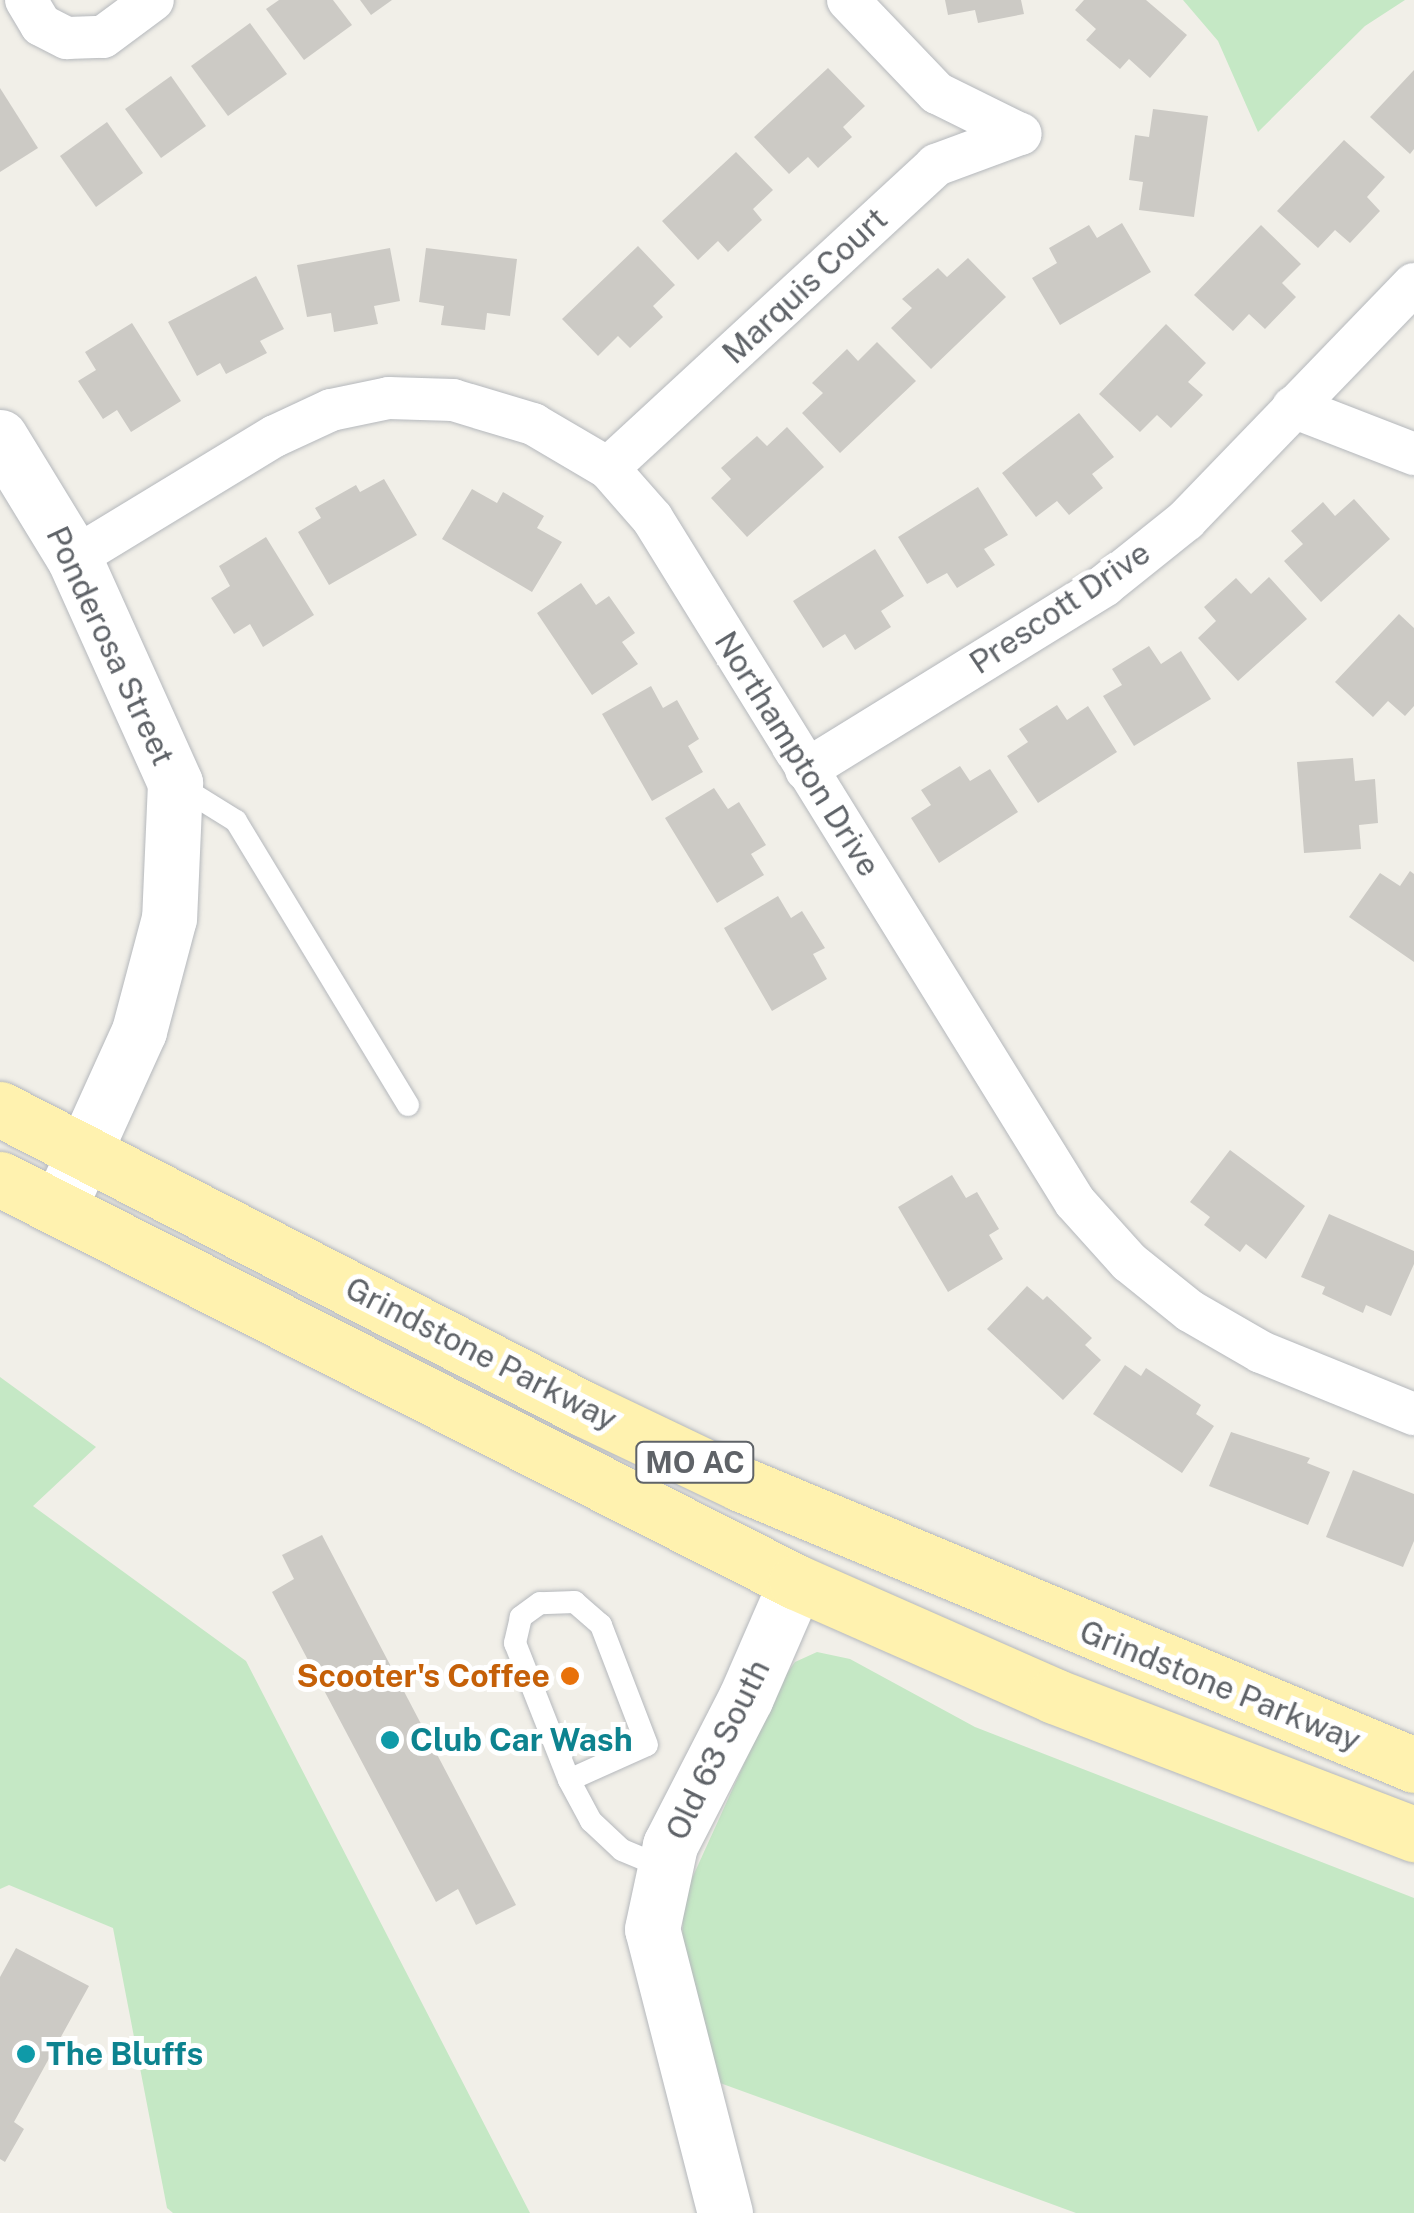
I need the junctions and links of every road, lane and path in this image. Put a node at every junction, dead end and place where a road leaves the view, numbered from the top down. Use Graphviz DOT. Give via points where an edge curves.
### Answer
graph roads {
  1 [pos="26,0"];
  2 [pos="153,0"];
  3 [pos="848,0"];
  4 [pos="1414,284"];
  5 [pos="1293,407"];
  6 [pos="0,437"];
  7 [pos="1414,454"];
  8 [pos="608,468"];
  9 [pos="74,558"];
  10 [pos="806,770"];
  11 [pos="174,783"];
  12 [pos="408,1105"];
  13 [pos="0,1109"];
  14 [pos="88,1151"];
  15 [pos="0,1179"];
  16 [pos="59,1207"];
  17 [pos="1414,1414"];
  18 [pos="796,1582"];
  19 [pos="1414,1765"];
  20 [pos="569,1780"];
  21 [pos="1414,1834"];
  22 [pos="665,1868"];
  23 [pos="725,2213"];
  1 -- 2 [label="street" via="42,25 67,38 103,37"];
  3 -- 8 [label="street, Marquis Court" via="938,93 1020,134 936,165"];
  4 -- 5 [label="street, Prescott Drive"];
  5 -- 7 [label="street"];
  5 -- 10 [label="street, Prescott Drive" via="1186,520 1105,585"];
  6 -- 9 [label="street, Ponderosa Street"];
  8 -- 9 [label="street, Northampton Drive" via="533,424 453,400 389,398 331,410 275,436"];
  8 -- 10 [label="street, Northampton Drive" via="652,518"];
  9 -- 11 [label="street, Ponderosa Street"];
  10 -- 17 [label="street, Northampton Drive" via="1075,1202 1129,1262 1190,1311 1261,1352"];
  11 -- 12 [label="lane" via="236,822"];
  11 -- 14 [label="street, Ponderosa Street" via="169,918 139,1031"];
  13 -- 14 [label="main road, Grindstone Parkway / MO AC"];
  14 -- 16 [label="street, Ponderosa Street"];
  14 -- 19 [label="main road, Grindstone Parkway / MO AC" via="741,1484"];
  15 -- 16 [label="main road, Grindstone Parkway / MO AC"];
  16 -- 18 [label="main road, Grindstone Parkway / MO AC"];
  18 -- 21 [label="main road, Grindstone Parkway / MO AC" via="1054,1696"];
  18 -- 22 [label="street, Old 63 South" via="670,1845"];
  20 -- 20 [label="lane" via="515,1643 520,1618 540,1603 575,1602 601,1625 647,1745"];
  20 -- 22 [label="lane" via="592,1821 622,1850"];
  22 -- 23 [label="street, Old 63 South" via="652,1929"];
}
